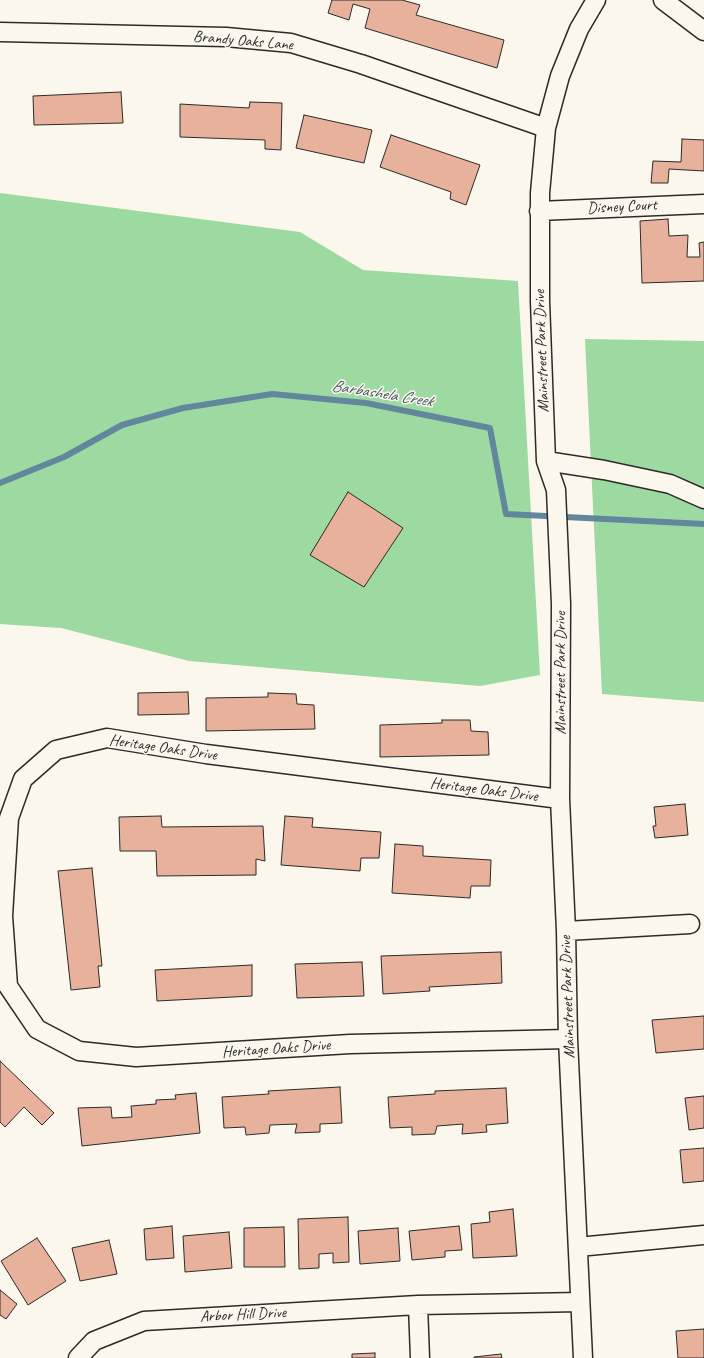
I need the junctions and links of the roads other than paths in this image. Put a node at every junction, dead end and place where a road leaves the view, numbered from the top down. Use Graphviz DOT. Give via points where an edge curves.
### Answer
graph roads {
  1 [pos="596,0"];
  2 [pos="663,0"];
  3 [pos="704,31"];
  4 [pos="0,32"];
  5 [pos="546,128"];
  6 [pos="704,204"];
  7 [pos="539,211"];
  8 [pos="546,461"];
  9 [pos="704,499"];
  10 [pos="560,799"];
  11 [pos="690,924"];
  12 [pos="566,931"];
  13 [pos="568,1039"];
  14 [pos="704,1235"];
  15 [pos="578,1247"];
  16 [pos="580,1302"];
  17 [pos="418,1305"];
  18 [pos="78,1358"];
  19 [pos="420,1358"];
  20 [pos="583,1358"];
  1 -- 5 [label="street, Mainstreet Park Drive" via="579,29 560,76"];
  2 -- 3 [label="street"];
  4 -- 5 [label="street, Brandy Oaks Lane" via="226,37 291,43 361,64"];
  5 -- 7 [label="street, Mainstreet Park Drive"];
  6 -- 7 [label="street, Disney Court"];
  7 -- 8 [label="street, Mainstreet Park Drive"];
  8 -- 9 [label="street" via="670,484"];
  8 -- 10 [label="street, Mainstreet Park Drive" via="556,490 561,604"];
  10 -- 12 [label="street, Mainstreet Park Drive"];
  10 -- 13 [label="street, Heritage Oaks Drive" via="206,754 107,738 56,750 23,779 9,818 3,916 8,986 37,1029 79,1051 136,1057 350,1044"];
  11 -- 12 [label="street"];
  12 -- 13 [label="street, Mainstreet Park Drive"];
  13 -- 15 [label="street, Mainstreet Park Drive"];
  14 -- 15 [label="street"];
  15 -- 16 [label="street, Mainstreet Park Drive"];
  16 -- 17 [label="street, Arbor Hill Drive"];
  16 -- 20 [label="street, Mainstreet Park Drive"];
  17 -- 18 [label="street, Arbor Hill Drive" via="144,1321 94,1341"];
  17 -- 19 [label="street"];
}
